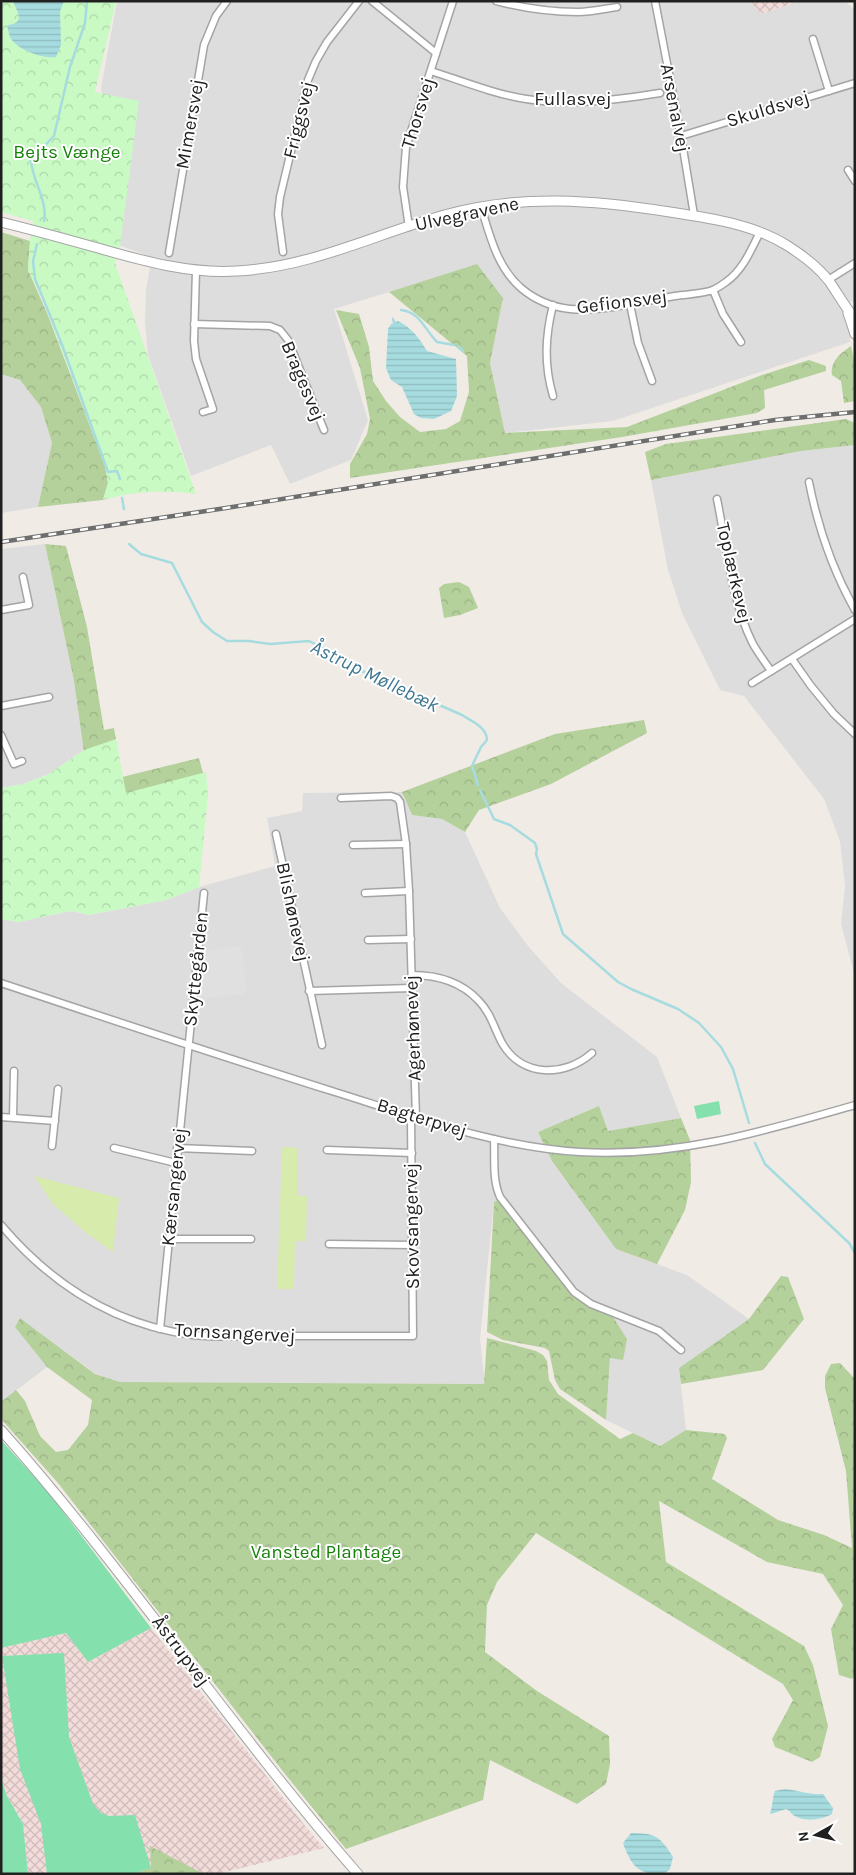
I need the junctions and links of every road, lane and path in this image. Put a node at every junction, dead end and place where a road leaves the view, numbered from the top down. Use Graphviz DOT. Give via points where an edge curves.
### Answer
graph roads {
  1 [pos="227,1"];
  2 [pos="359,1"];
  3 [pos="372,1"];
  4 [pos="453,1"];
  5 [pos="496,1"];
  6 [pos="655,1"];
  7 [pos="616,7"];
  8 [pos="813,39"];
  9 [pos="436,53"];
  10 [pos="431,71"];
  11 [pos="855,83"];
  12 [pos="828,91"];
  13 [pos="660,93"];
  14 [pos="681,136"];
  15 [pos="848,170"];
  16 [pos="855,181"];
  17 [pos="481,207"];
  18 [pos="694,216"];
  19 [pos="1,222"];
  20 [pos="409,226"];
  21 [pos="760,232"];
  22 [pos="283,252"];
  23 [pos="169,253"];
  24 [pos="855,263"];
  25 [pos="196,270"];
  26 [pos="828,280"];
  27 [pos="713,290"];
  28 [pos="630,304"];
  29 [pos="552,305"];
  30 [pos="846,308"];
  31 [pos="855,319"];
  32 [pos="194,324"];
  33 [pos="855,334"];
  34 [pos="741,342"];
  35 [pos="652,380"];
  36 [pos="553,396"];
  37 [pos="203,412"];
  38 [pos="324,430"];
  39 [pos="809,482"];
  40 [pos="717,499"];
  41 [pos="24,577"];
  42 [pos="1,610"];
  43 [pos="855,610"];
  44 [pos="855,619"];
  45 [pos="792,659"];
  46 [pos="771,671"];
  47 [pos="752,683"];
  48 [pos="49,697"];
  49 [pos="1,706"];
  50 [pos="855,734"];
  51 [pos="1,735"];
  52 [pos="22,761"];
  53 [pos="341,798"];
  54 [pos="276,834"];
  55 [pos="406,844"];
  56 [pos="353,846"];
  57 [pos="409,891"];
  58 [pos="204,893"];
  59 [pos="365,893"];
  60 [pos="411,939"];
  61 [pos="368,940"];
  62 [pos="412,975"];
  63 [pos="1,983"];
  64 [pos="412,988"];
  65 [pos="310,991"];
  66 [pos="188,1045"];
  67 [pos="322,1045"];
  68 [pos="592,1054"];
  69 [pos="14,1071"];
  70 [pos="58,1089"];
  71 [pos="855,1105"];
  72 [pos="1,1117"];
  73 [pos="13,1117"];
  74 [pos="413,1117"];
  75 [pos="55,1122"];
  76 [pos="494,1139"];
  77 [pos="52,1146"];
  78 [pos="114,1148"];
  79 [pos="177,1148"];
  80 [pos="327,1150"];
  81 [pos="252,1151"];
  82 [pos="412,1153"];
  83 [pos="176,1163"];
  84 [pos="1,1225"];
  85 [pos="168,1239"];
  86 [pos="250,1239"];
  87 [pos="329,1244"];
  88 [pos="412,1245"];
  89 [pos="160,1329"];
  90 [pos="413,1336"];
  91 [pos="681,1350"];
  92 [pos="1,1430"];
  93 [pos="358,1874"];
  1 -- 23 [label="street, Mimersvej" via="216,16 204,45"];
  2 -- 22 [label="street, Friggsvej" via="327,42 308,80 280,197 278,214"];
  3 -- 9 [label="street"];
  4 -- 9 [label="street, Thorsvej"];
  5 -- 7 [label="street" via="557,11"];
  6 -- 14 [label="street, Arsenalvej"];
  8 -- 12 [label="street"];
  9 -- 10 [label="street, Thorsvej"];
  10 -- 13 [label="street, Fullasvej" via="496,92 553,102"];
  10 -- 20 [label="street, Thorsvej" via="406,148 403,187"];
  11 -- 12 [label="street, Skuldsvej"];
  12 -- 14 [label="street, Skuldsvej"];
  14 -- 18 [label="street, Arsenalvej"];
  15 -- 16 [label="street"];
  17 -- 18 [label="street, Ulvegravene" via="576,201"];
  17 -- 20 [label="street, Ulvegravene"];
  17 -- 29 [label="street, Gefionsvej" via="499,260 509,275 521,288"];
  18 -- 21 [label="street, Ulvegravene"];
  19 -- 25 [label="street, Ulvegravene" via="151,263"];
  20 -- 25 [label="street, Ulvegravene" via="320,257 281,266 234,272"];
  21 -- 26 [label="street, Ulvegravene" via="788,246"];
  21 -- 27 [label="street, Gefionsvej" via="736,275"];
  24 -- 26 [label="street"];
  25 -- 32 [label="street"];
  26 -- 30 [label="street, Ulvegravene"];
  27 -- 28 [label="street, Gefionsvej"];
  27 -- 34 [label="street" via="723,314"];
  28 -- 29 [label="street, Gefionsvej" via="586,309"];
  28 -- 35 [label="street" via="638,343"];
  29 -- 36 [label="street" via="546,352"];
  30 -- 31 [label="street, Ulvegravene"];
  30 -- 33 [label="street, Ulvegravene"];
  32 -- 37 [label="street" via="196,359 213,409"];
  32 -- 38 [label="street, Bragesvej" via="270,326 280,330 288,340"];
  39 -- 43 [label="street" via="822,537"];
  40 -- 46 [label="street, Toplærkevej" via="744,622 752,643"];
  41 -- 42 [label="street" via="29,605"];
  44 -- 45 [label="street"];
  45 -- 46 [label="street"];
  45 -- 50 [label="street" via="834,714"];
  46 -- 47 [label="street"];
  48 -- 49 [label="street"];
  51 -- 52 [label="street" via="14,764"];
  53 -- 55 [label="street, Agerhønevej" via="397,798"];
  54 -- 65 [label="street, Blishønevej"];
  55 -- 56 [label="street"];
  55 -- 57 [label="street, Agerhønevej"];
  57 -- 59 [label="street"];
  57 -- 60 [label="street, Agerhønevej"];
  58 -- 66 [label="street, Skyttegården"];
  60 -- 61 [label="street"];
  60 -- 62 [label="street, Agerhønevej"];
  62 -- 64 [label="street, Agerhønevej"];
  62 -- 68 [label="street" via="440,978 466,990 487,1010 509,1053 528,1066 562,1070"];
  63 -- 66 [label="street, Bagterpvej"];
  64 -- 65 [label="street"];
  64 -- 74 [label="street, Agerhønevej"];
  65 -- 67 [label="street, Blishønevej"];
  66 -- 74 [label="street, Bagterpvej"];
  66 -- 79 [label="street, Kærsangervej"];
  69 -- 73 [label="street"];
  70 -- 75 [label="street"];
  71 -- 76 [label="street, Bagterpvej" via="732,1138 644,1152 581,1152"];
  72 -- 73 [label="street"];
  73 -- 75 [label="street"];
  74 -- 76 [label="street, Bagterpvej"];
  74 -- 82 [label="street, Skovsangervej"];
  75 -- 77 [label="street"];
  76 -- 91 [label="street" via="494,1172 500,1198 574,1292 591,1304 659,1331"];
  78 -- 83 [label="street"];
  79 -- 81 [label="street"];
  79 -- 83 [label="street, Kærsangervej"];
  80 -- 82 [label="street"];
  82 -- 88 [label="street, Skovsangervej"];
  83 -- 85 [label="street, Kærsangervej"];
  84 -- 89 [label="street, Tornsangervej" via="22,1250 72,1291 124,1318"];
  85 -- 86 [label="street"];
  85 -- 89 [label="street, Kærsangervej"];
  87 -- 88 [label="street"];
  88 -- 90 [label="street, Skovsangervej"];
  89 -- 90 [label="street, Tornsangervej" via="194,1335"];
  92 -- 93 [label="street, Åstrupvej" via="55,1491"];
}
